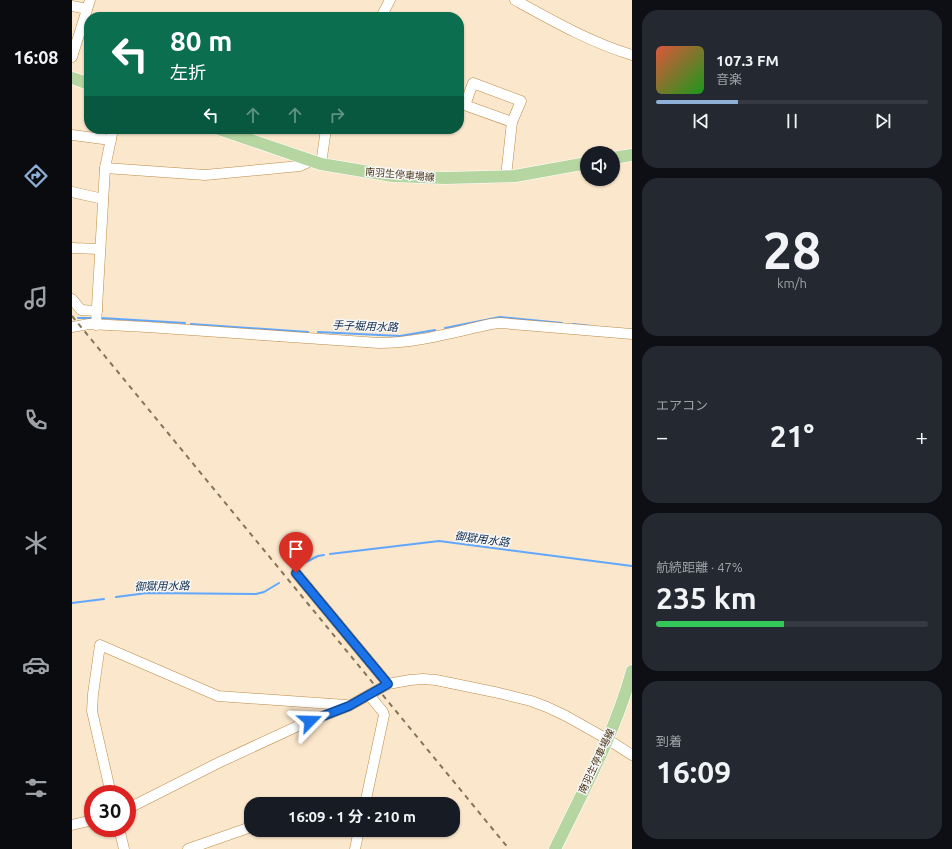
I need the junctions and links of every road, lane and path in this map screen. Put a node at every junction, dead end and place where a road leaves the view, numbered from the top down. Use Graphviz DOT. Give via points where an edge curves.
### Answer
graph roads {
  1 [pos="390,0"];
  2 [pos="515,0"];
  3 [pos="88,4"];
  4 [pos="72,6"];
  5 [pos="384,12"];
  6 [pos="84,17"];
  7 [pos="632,55"];
  8 [pos="72,57"];
  9 [pos="72,78"];
  10 [pos="84,82"];
  11 [pos="464,100"];
  12 [pos="464,105"];
  13 [pos="512,122"];
  14 [pos="112,134"];
  15 [pos="233,134"];
  16 [pos="325,134"];
  17 [pos="72,135"];
  18 [pos="111,140"];
  19 [pos="632,155"];
  20 [pos="620,157"];
  21 [pos="316,163"];
  22 [pos="580,164"];
  23 [pos="105,168"];
  24 [pos="506,176"];
  25 [pos="72,192"];
  26 [pos="103,200"];
  27 [pos="72,248"];
  28 [pos="100,249"];
  29 [pos="72,299"];
  30 [pos="97,311"];
  31 [pos="96,325"];
  32 [pos="72,327"];
  33 [pos="632,334"];
  34 [pos="296,573"];
  35 [pos="632,671"];
  36 [pos="388,684"];
  37 [pos="369,695"];
  38 [pos="349,706"];
  39 [pos="607,739"];
  40 [pos="632,755"];
  41 [pos="109,785"];
  42 [pos="367,797"];
  43 [pos="136,804"];
  44 [pos="84,822"];
  45 [pos="72,825"];
  46 [pos="244,829"];
  47 [pos="121,837"];
  48 [pos="358,837"];
  49 [pos="124,849"];
  50 [pos="188,849"];
  51 [pos="355,849"];
  52 [pos="555,849"];
  1 -- 5 [label="street"];
  2 -- 7 [label="street" via="569,30"];
  3 -- 4 [label="street"];
  6 -- 8 [label="street"];
  9 -- 10 [label="main road"];
  11 -- 13 [label="street" via="473,84 521,101"];
  12 -- 13 [label="street"];
  13 -- 24 [label="street"];
  14 -- 18 [label="street"];
  15 -- 21 [label="main road, 南羽生停車場線"];
  16 -- 21 [label="street"];
  17 -- 18 [label="street"];
  18 -- 23 [label="street"];
  19 -- 20 [label="main road"];
  21 -- 23 [label="street" via="205,175"];
  21 -- 24 [label="main road, 南羽生停車場線" via="412,177"];
  22 -- 24 [label="main road, 南羽生停車場線"];
  23 -- 26 [label="street"];
  25 -- 26 [label="street"];
  26 -- 28 [label="street"];
  27 -- 28 [label="street"];
  28 -- 30 [label="street"];
  29 -- 30 [label="street" via="81,310"];
  30 -- 31 [label="street"];
  31 -- 32 [label="street"];
  31 -- 33 [label="street" via="379,343 410,341 500,323"];
  34 -- 36 [label="street"];
  35 -- 39 [label="main road, 南羽生停車場線"];
  36 -- 37 [label="street"];
  36 -- 39 [label="street" via="423,679 436,680 500,693 547,707"];
  37 -- 38 [label="street"];
  37 -- 42 [label="street" via="384,716"];
  38 -- 41 [label="street" via="218,696 100,645 92,711"];
  38 -- 43 [label="street" via="298,726"];
  39 -- 40 [label="street"];
  39 -- 52 [label="main road, 南羽生停車場線"];
  44 -- 45 [label="street"];
  46 -- 50 [label="street"];
  47 -- 49 [label="street"];
  48 -- 51 [label="street"];
}
